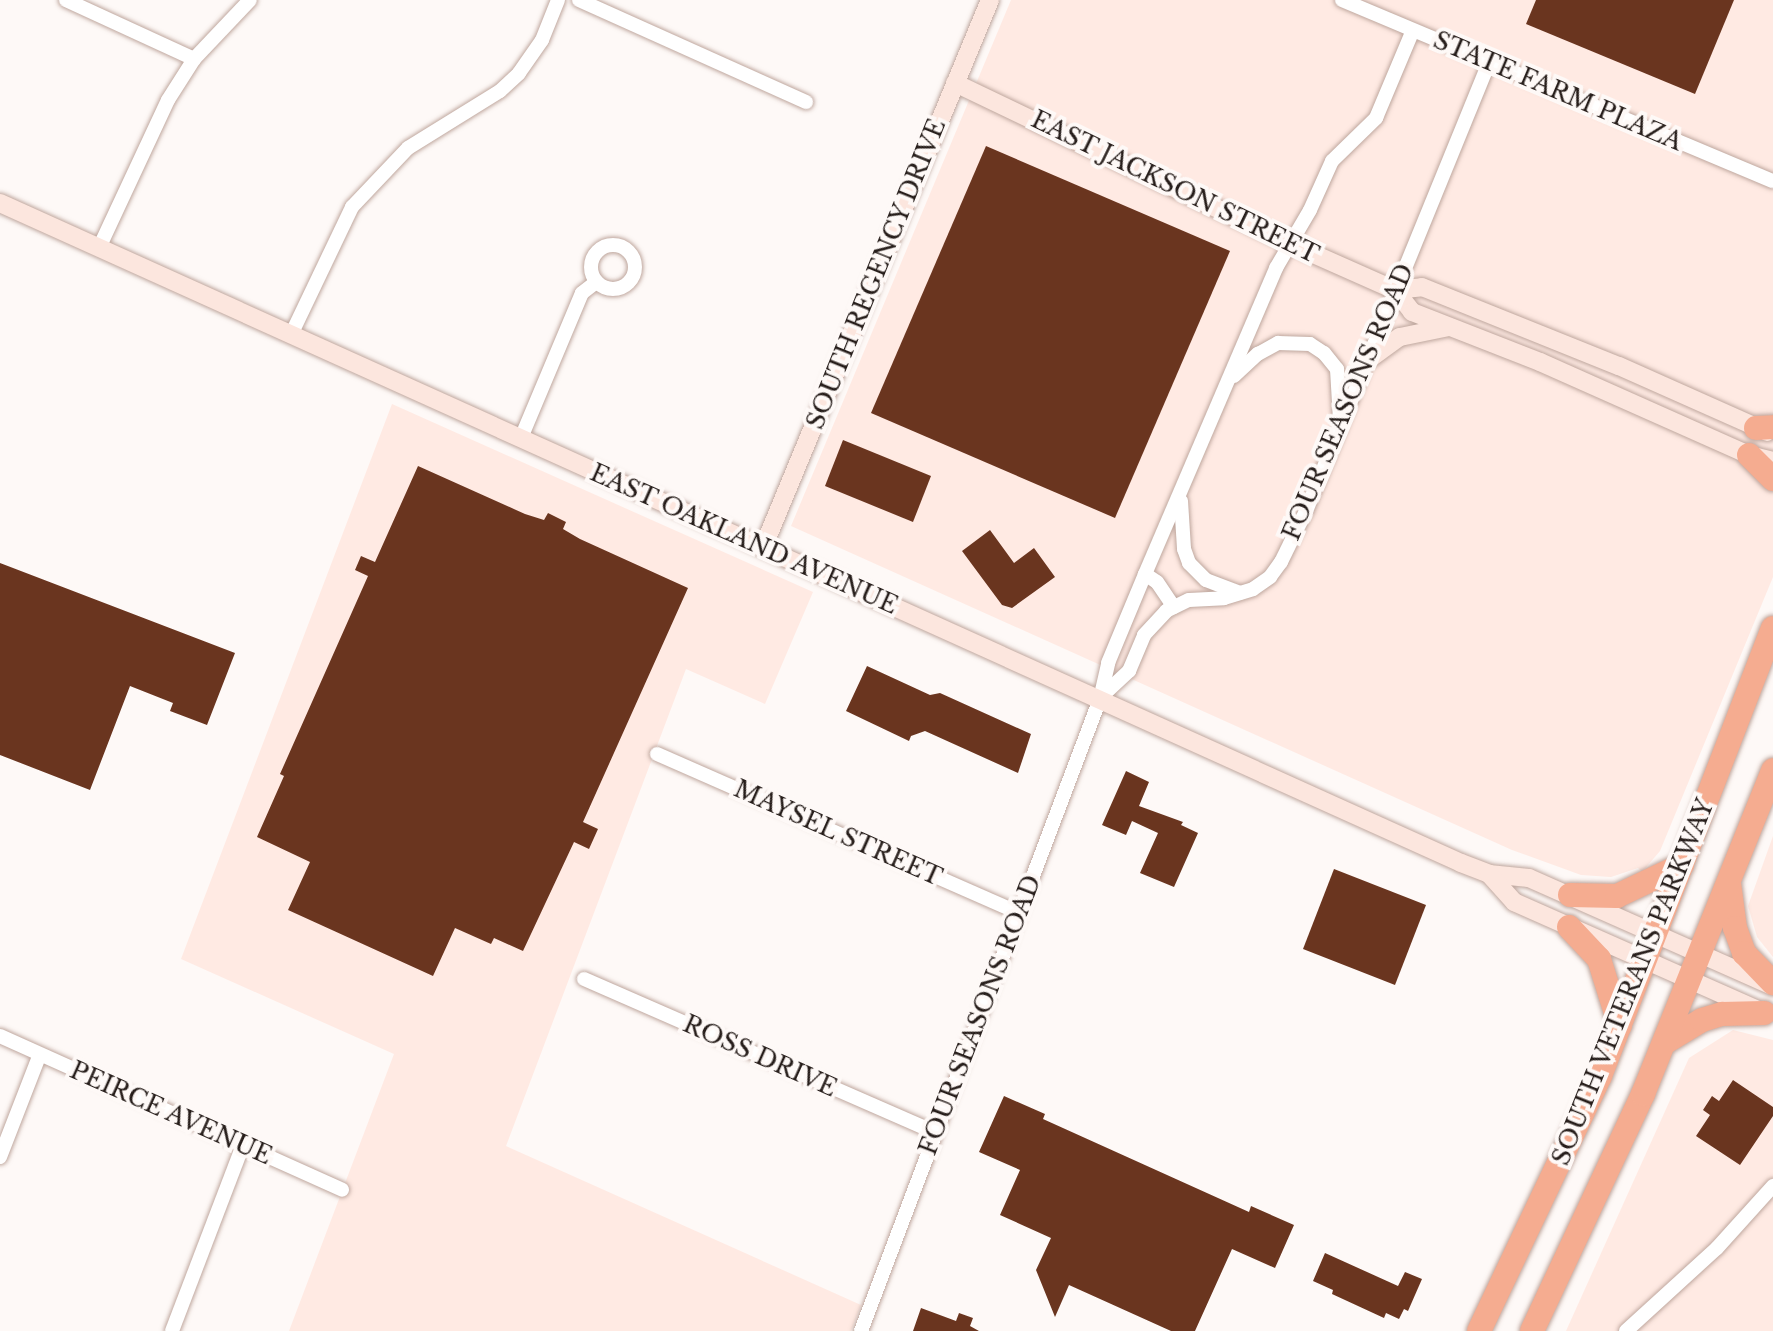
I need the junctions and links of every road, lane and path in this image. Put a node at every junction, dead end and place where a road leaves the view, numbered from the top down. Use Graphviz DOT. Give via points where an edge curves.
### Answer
graph roads {
  1 [pos="66,0"];
  2 [pos="250,0"];
  3 [pos="558,0"];
  4 [pos="579,0"];
  5 [pos="990,0"];
  6 [pos="1342,0"];
  7 [pos="1413,30"];
  8 [pos="194,59"];
  9 [pos="1489,63"];
  10 [pos="955,83"];
  11 [pos="806,102"];
  12 [pos="1773,181"];
  13 [pos="0,203"];
  14 [pos="1291,244"];
  15 [pos="99,248"];
  16 [pos="596,282"];
  17 [pos="1395,290"];
  18 [pos="1497,317"];
  19 [pos="1452,327"];
  20 [pos="291,335"];
  21 [pos="1368,360"];
  22 [pos="1540,362"];
  23 [pos="1229,381"];
  24 [pos="1340,428"];
  25 [pos="1767,430"];
  26 [pos="521,438"];
  27 [pos="1749,455"];
  28 [pos="1773,461"];
  29 [pos="1773,479"];
  30 [pos="1181,497"];
  31 [pos="763,548"];
  32 [pos="1145,574"];
  33 [pos="1240,593"];
  34 [pos="1174,607"];
  35 [pos="1773,628"];
  36 [pos="1100,699"];
  37 [pos="657,754"];
  38 [pos="1773,770"];
  39 [pos="1682,865"];
  40 [pos="1489,874"];
  41 [pos="1729,883"];
  42 [pos="1570,895"];
  43 [pos="1019,913"];
  44 [pos="1569,927"];
  45 [pos="1656,934"];
  46 [pos="1699,953"];
  47 [pos="1646,959"];
  48 [pos="1689,978"];
  49 [pos="584,979"];
  50 [pos="1773,984"];
  51 [pos="1769,1015"];
  52 [pos="1620,1026"];
  53 [pos="0,1036"];
  54 [pos="1664,1043"];
  55 [pos="40,1054"];
  56 [pos="936,1133"];
  57 [pos="243,1145"];
  58 [pos="0,1157"];
  59 [pos="1773,1186"];
  60 [pos="342,1190"];
  61 [pos="172,1331"];
  62 [pos="861,1331"];
  63 [pos="1479,1331"];
  64 [pos="1532,1331"];
  65 [pos="1626,1331"];
  1 -- 8 [label="street"];
  2 -- 8 [label="street"];
  3 -- 20 [label="street" via="542,40 519,73 500,91 408,148 352,207"];
  4 -- 11 [label="street"];
  5 -- 10 [label="main road, SOUTH REGENCY DRIVE"];
  6 -- 7 [label="street, STATE FARM PLAZA"];
  7 -- 9 [label="street, STATE FARM PLAZA"];
  7 -- 14 [label="street, FOUR SEASONS ROAD" via="1376,118 1332,161"];
  8 -- 15 [label="street" via="156,122"];
  9 -- 12 [label="street, STATE FARM PLAZA"];
  9 -- 17 [label="street, FOUR SEASONS ROAD"];
  10 -- 14 [label="main road, EAST JACKSON STREET"];
  10 -- 31 [label="main road, SOUTH REGENCY DRIVE"];
  13 -- 15 [label="main road, EAST OAKLAND AVENUE"];
  14 -- 17 [label="main road, EAST JACKSON STREET"];
  14 -- 23 [label="street, FOUR SEASONS ROAD"];
  15 -- 20 [label="main road, EAST OAKLAND AVENUE"];
  16 -- 26 [label="street" via="582,293"];
  17 -- 18 [label="main road, EAST JACKSON STREET" via="1422,287"];
  17 -- 19 [label="main road, EAST JACKSON STREET" via="1412,312"];
  17 -- 21 [label="street, FOUR SEASONS ROAD"];
  18 -- 22 [label="main road"];
  18 -- 25 [label="main road, EAST JACKSON STREET"];
  19 -- 21 [label="main road" via="1400,337"];
  19 -- 22 [label="main road, EAST JACKSON STREET"];
  20 -- 26 [label="main road, EAST OAKLAND AVENUE"];
  21 -- 24 [label="street, FOUR SEASONS ROAD"];
  22 -- 27 [label="main road, EAST JACKSON STREET"];
  23 -- 24 [label="street" via="1278,343 1310,344 1337,369"];
  23 -- 30 [label="street, FOUR SEASONS ROAD"];
  24 -- 33 [label="street, FOUR SEASONS ROAD" via="1281,562 1263,583"];
  26 -- 31 [label="main road, EAST OAKLAND AVENUE"];
  27 -- 28 [label="main road, EAST JACKSON STREET"];
  27 -- 29 [label="highway"];
  30 -- 32 [label="street, FOUR SEASONS ROAD"];
  30 -- 33 [label="street" via="1189,563 1206,580"];
  31 -- 36 [label="main road, EAST OAKLAND AVENUE"];
  32 -- 34 [label="street"];
  32 -- 36 [label="street, FOUR SEASONS ROAD" via="1108,663"];
  33 -- 34 [label="street, FOUR SEASONS ROAD"];
  34 -- 36 [label="street, FOUR SEASONS ROAD" via="1144,635 1129,671"];
  35 -- 39 [label="highway, SOUTH VETERANS PARKWAY"];
  36 -- 40 [label="main road, EAST OAKLAND AVENUE"];
  36 -- 43 [label="street, FOUR SEASONS ROAD"];
  37 -- 43 [label="street, MAYSEL STREET"];
  38 -- 41 [label="highway, SOUTH VETERANS PARKWAY"];
  39 -- 42 [label="highway" via="1617,896"];
  39 -- 45 [label="highway, SOUTH VETERANS PARKWAY"];
  40 -- 42 [label="main road, EAST OAKLAND AVENUE" via="1529,878"];
  40 -- 44 [label="main road, EAST OAKLAND AVENUE" via="1514,902"];
  41 -- 46 [label="highway, SOUTH VETERANS PARKWAY"];
  41 -- 50 [label="highway" via="1744,953"];
  42 -- 45 [label="main road, EAST OAKLAND AVENUE"];
  43 -- 56 [label="street, FOUR SEASONS ROAD"];
  44 -- 47 [label="main road, EAST OAKLAND AVENUE"];
  44 -- 52 [label="highway" via="1599,959"];
  45 -- 46 [label="main road, EAST OAKLAND AVENUE"];
  45 -- 47 [label="highway, SOUTH VETERANS PARKWAY"];
  46 -- 48 [label="highway, SOUTH VETERANS PARKWAY"];
  46 -- 50 [label="main road, EAST OAKLAND AVENUE"];
  47 -- 48 [label="main road, EAST OAKLAND AVENUE"];
  47 -- 52 [label="highway, SOUTH VETERANS PARKWAY"];
  48 -- 51 [label="main road, EAST OAKLAND AVENUE"];
  48 -- 54 [label="highway, SOUTH VETERANS PARKWAY"];
  49 -- 56 [label="street, ROSS DRIVE"];
  51 -- 54 [label="highway" via="1722,1014"];
  52 -- 63 [label="highway, SOUTH VETERANS PARKWAY"];
  53 -- 55 [label="street, PEIRCE AVENUE"];
  54 -- 64 [label="highway, SOUTH VETERANS PARKWAY"];
  55 -- 57 [label="street, PEIRCE AVENUE"];
  55 -- 58 [label="street"];
  56 -- 62 [label="street, FOUR SEASONS ROAD"];
  57 -- 60 [label="street, PEIRCE AVENUE"];
  57 -- 61 [label="street"];
  59 -- 65 [label="street" via="1717,1248"];
}
